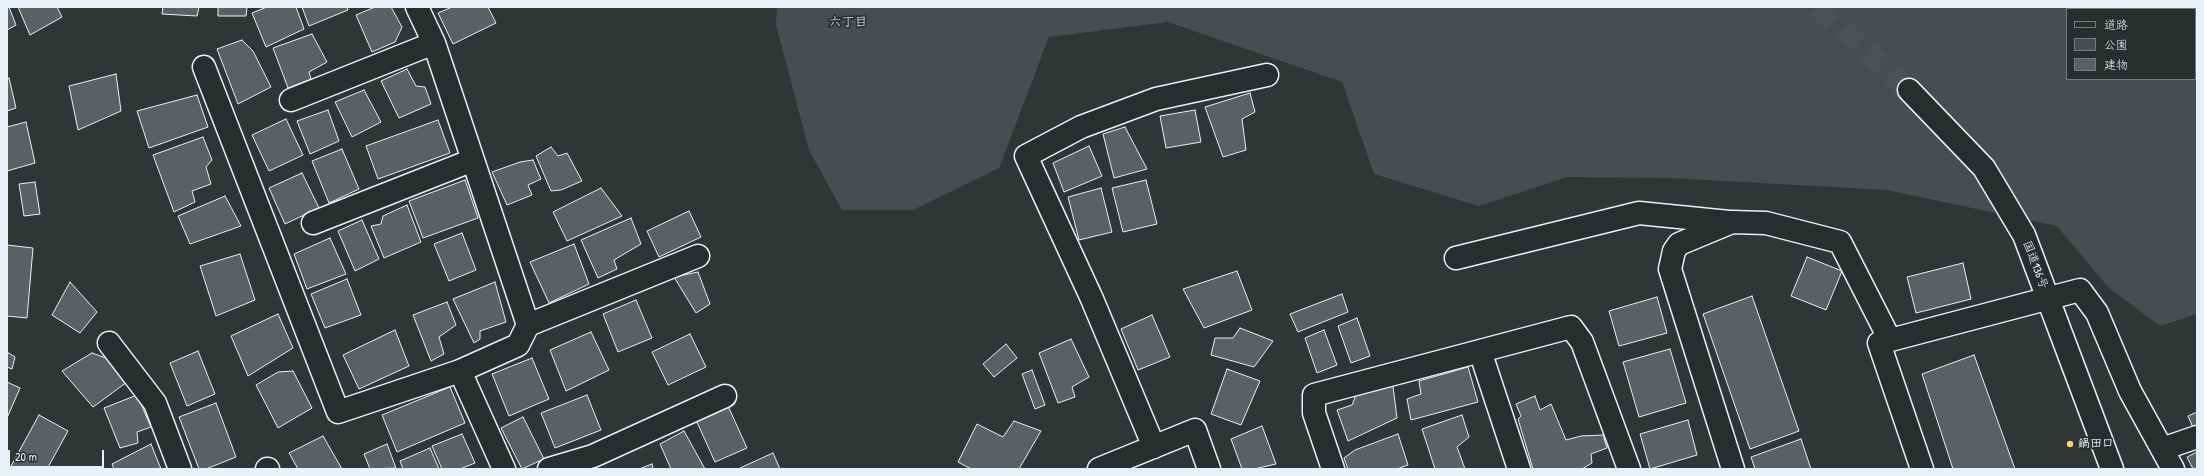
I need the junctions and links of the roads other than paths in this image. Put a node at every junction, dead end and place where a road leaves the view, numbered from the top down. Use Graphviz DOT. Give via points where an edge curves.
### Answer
graph roads {
  1 [pos="417,7"];
  2 [pos="434,43"];
  3 [pos="204,67"];
  4 [pos="1267,75"];
  5 [pos="1909,90"];
  6 [pos="290,100"];
  7 [pos="473,160"];
  8 [pos="1732,222"];
  9 [pos="313,224"];
  10 [pos="698,256"];
  11 [pos="1456,258"];
  12 [pos="2048,300"];
  13 [pos="528,325"];
  14 [pos="1890,340"];
  15 [pos="109,343"];
  16 [pos="1480,351"];
  17 [pos="460,371"];
  18 [pos="725,396"];
  19 [pos="2197,437"];
  20 [pos="1154,447"];
  21 [pos="2162,449"];
  22 [pos="180,469"];
  23 [pos="504,469"];
  24 [pos="550,469"];
  25 [pos="1100,469"];
  26 [pos="1209,469"];
  27 [pos="1333,469"];
  28 [pos="1519,469"];
  29 [pos="1628,469"];
  30 [pos="1733,469"];
  31 [pos="1922,469"];
  32 [pos="2112,469"];
  33 [pos="2173,469"];
  1 -- 2 [label="main road"];
  2 -- 6 [label="main road"];
  2 -- 7 [label="main road"];
  3 -- 17 [label="main road" via="338,412"];
  4 -- 20 [label="main road" via="1156,99 1081,127 1026,156 1092,299"];
  5 -- 12 [label="main road, 国道136号" via="1984,168 2024,235"];
  7 -- 9 [label="main road"];
  7 -- 13 [label="main road"];
  8 -- 11 [label="main road" via="1639,213"];
  8 -- 14 [label="main road" via="1766,223 1840,242"];
  8 -- 30 [label="main road" via="1679,244 1674,251 1670,269"];
  10 -- 13 [label="main road"];
  12 -- 14 [label="main road"];
  12 -- 21 [label="main road" via="2080,290 2097,313 2130,390"];
  12 -- 32 [label="main road, 国道136号"];
  13 -- 17 [label="main road" via="518,344"];
  14 -- 31 [label="main road" via="1879,343"];
  15 -- 22 [label="main road" via="155,403"];
  16 -- 27 [label="main road" via="1314,395 1314,413"];
  16 -- 28 [label="main road"];
  16 -- 29 [label="main road" via="1570,327 1582,342"];
  17 -- 23 [label="main road"];
  18 -- 24 [label="main road" via="593,456"];
  19 -- 21 [label="main road"];
  20 -- 25 [label="main road"];
  20 -- 26 [label="main road" via="1195,430"];
  21 -- 33 [label="main road"];
}
